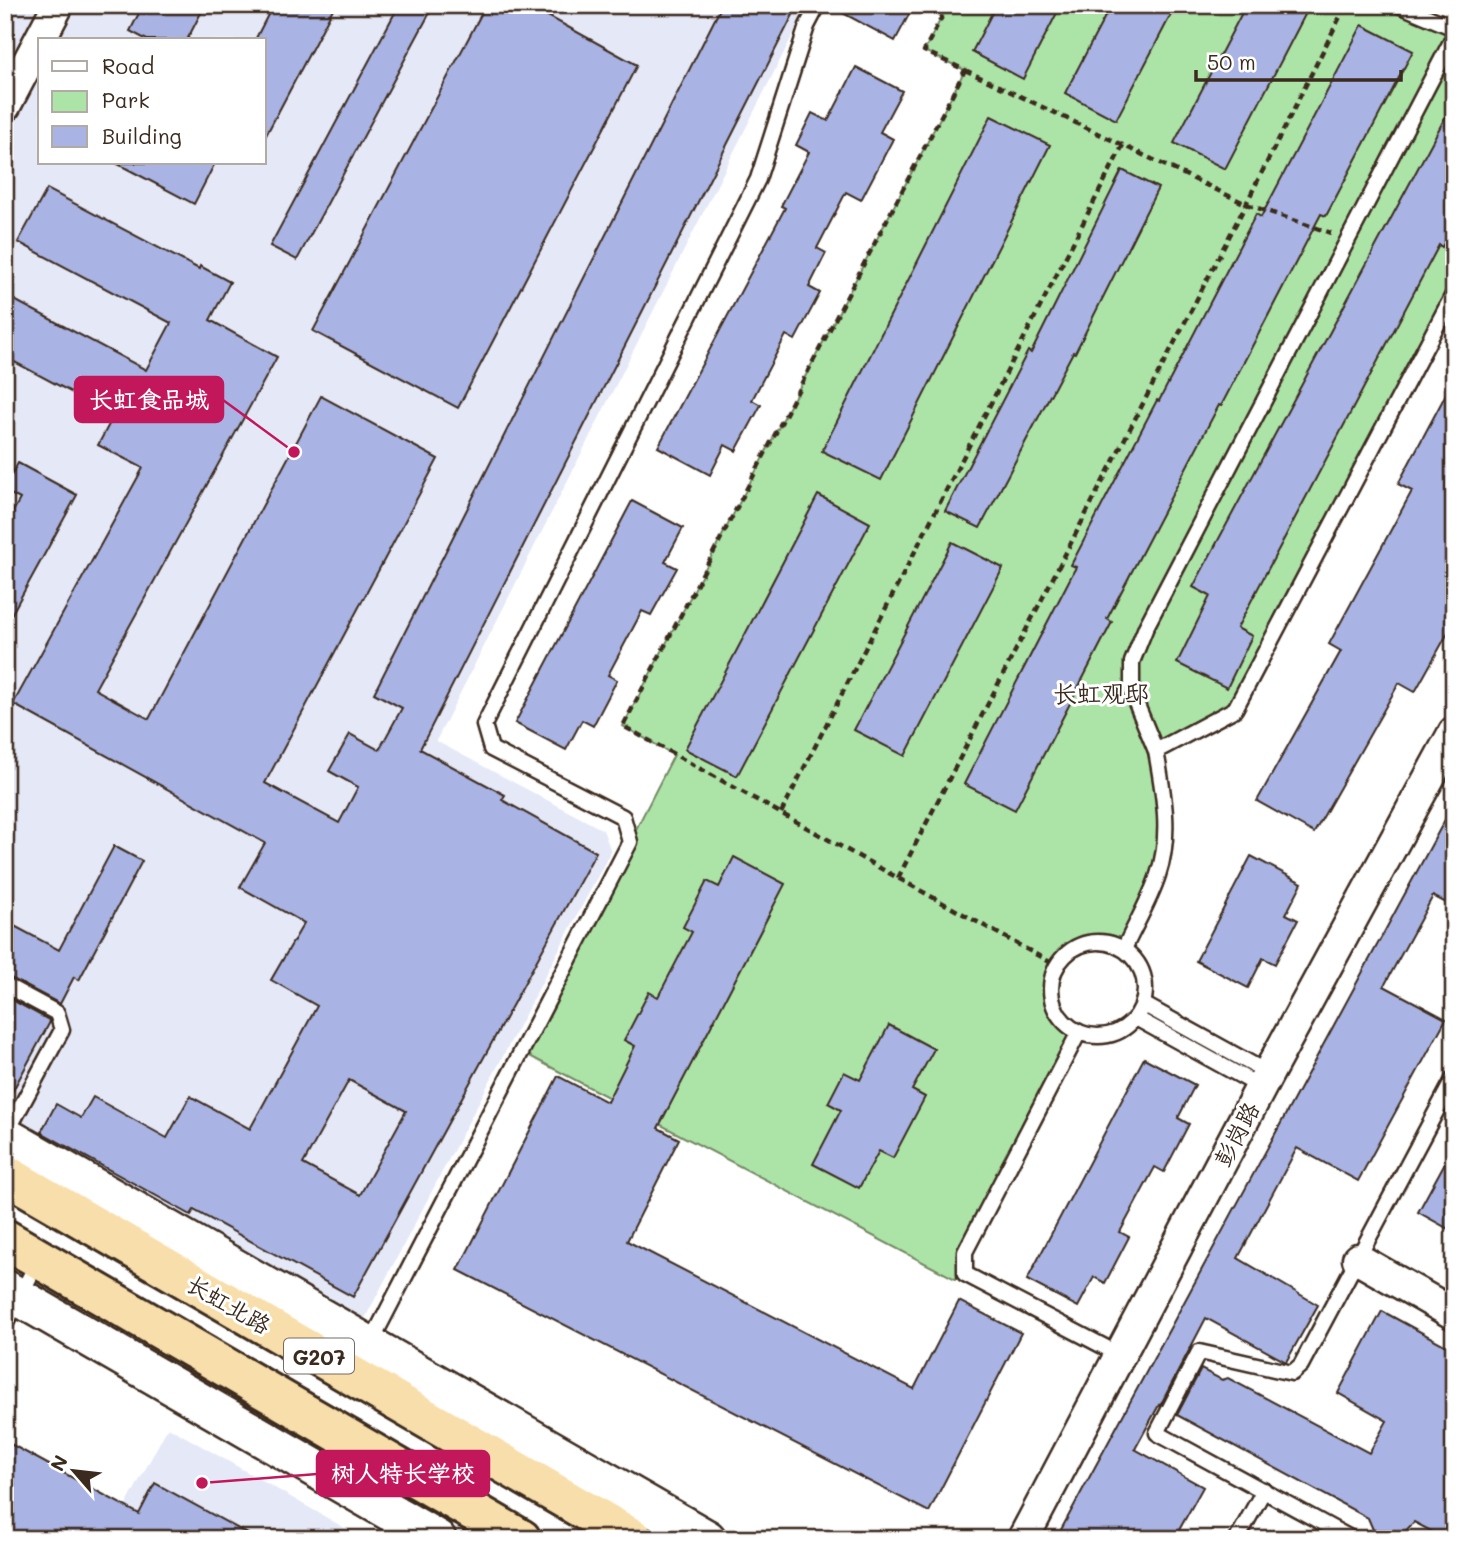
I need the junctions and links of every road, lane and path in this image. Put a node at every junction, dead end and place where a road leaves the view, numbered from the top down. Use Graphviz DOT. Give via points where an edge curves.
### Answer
graph roads {
  1 [pos="58,5"];
  2 [pos="818,5"];
  3 [pos="948,5"];
  4 [pos="1346,5"];
  5 [pos="1399,5"];
  6 [pos="1454,28"];
  7 [pos="1454,36"];
  8 [pos="41,38"];
  9 [pos="38,43"];
  10 [pos="965,70"];
  11 [pos="5,106"];
  12 [pos="1123,145"];
  13 [pos="1246,204"];
  14 [pos="1348,239"];
  15 [pos="1454,293"];
  16 [pos="1454,732"];
  17 [pos="1156,751"];
  18 [pos="781,813"];
  19 [pos="898,878"];
  20 [pos="1124,949"];
  21 [pos="1057,967"];
  22 [pos="5,985"];
  23 [pos="1143,1004"];
  24 [pos="1136,1018"];
  25 [pos="1079,1032"];
  26 [pos="1454,1078"];
  27 [pos="1264,1080"];
  28 [pos="5,1136"];
  29 [pos="5,1174"];
  30 [pos="5,1239"];
  31 [pos="39,1259"];
  32 [pos="1358,1259"];
  33 [pos="10,1304"];
  34 [pos="1454,1314"];
  35 [pos="370,1344"];
  36 [pos="1120,1354"];
  37 [pos="1264,1490"];
  38 [pos="505,1535"];
  39 [pos="437,1539"];
  40 [pos="634,1539"];
  41 [pos="707,1539"];
  42 [pos="1023,1539"];
  43 [pos="1237,1539"];
  44 [pos="1352,1539"];
  1 -- 8 [label="street"];
  2 -- 35 [label="lane" via="807,26 758,178 484,725 491,749 623,817 630,842"];
  3 -- 10 [label="path" via="924,51"];
  4 -- 13 [label="path"];
  5 -- 6 [label="lane"];
  7 -- 14 [label="lane"];
  9 -- 11 [label="street"];
  10 -- 12 [label="path"];
  10 -- 18 [label="path" via="623,726"];
  12 -- 13 [label="path"];
  12 -- 18 [label="path"];
  13 -- 14 [label="path"];
  13 -- 19 [label="path"];
  14 -- 17 [label="lane" via="1132,662 1132,693"];
  15 -- 17 [label="lane" via="1235,709"];
  16 -- 27 [label="street, 彭岗路"];
  17 -- 20 [label="lane" via="1166,832 1159,874"];
  18 -- 19 [label="path"];
  19 -- 21 [label="path"];
  20 -- 21 [label="lane" via="1102,943 1079,946"];
  20 -- 23 [label="lane" via="1143,973"];
  21 -- 25 [label="lane" via="1052,981 1054,1004 1066,1023"];
  22 -- 28 [label="lane" via="57,1013 62,1030"];
  23 -- 24 [label="lane"];
  23 -- 27 [label="lane"];
  24 -- 25 [label="lane" via="1109,1034"];
  24 -- 27 [label="lane"];
  25 -- 36 [label="lane" via="965,1252 965,1274"];
  26 -- 32 [label="lane"];
  27 -- 36 [label="street, 彭岗路"];
  28 -- 35 [label="street"];
  29 -- 40 [label="highway, 长虹北路 / G207"];
  30 -- 31 [label="highway, G207"];
  31 -- 33 [label="lane"];
  31 -- 38 [label="highway, G207"];
  32 -- 34 [label="street"];
  32 -- 37 [label="lane" via="1301,1365 1292,1373 1199,1352 1157,1433"];
  33 -- 39 [label="street"];
  35 -- 41 [label="street"];
  36 -- 42 [label="street, 彭岗路"];
  37 -- 43 [label="lane"];
  37 -- 44 [label="lane"];
}
